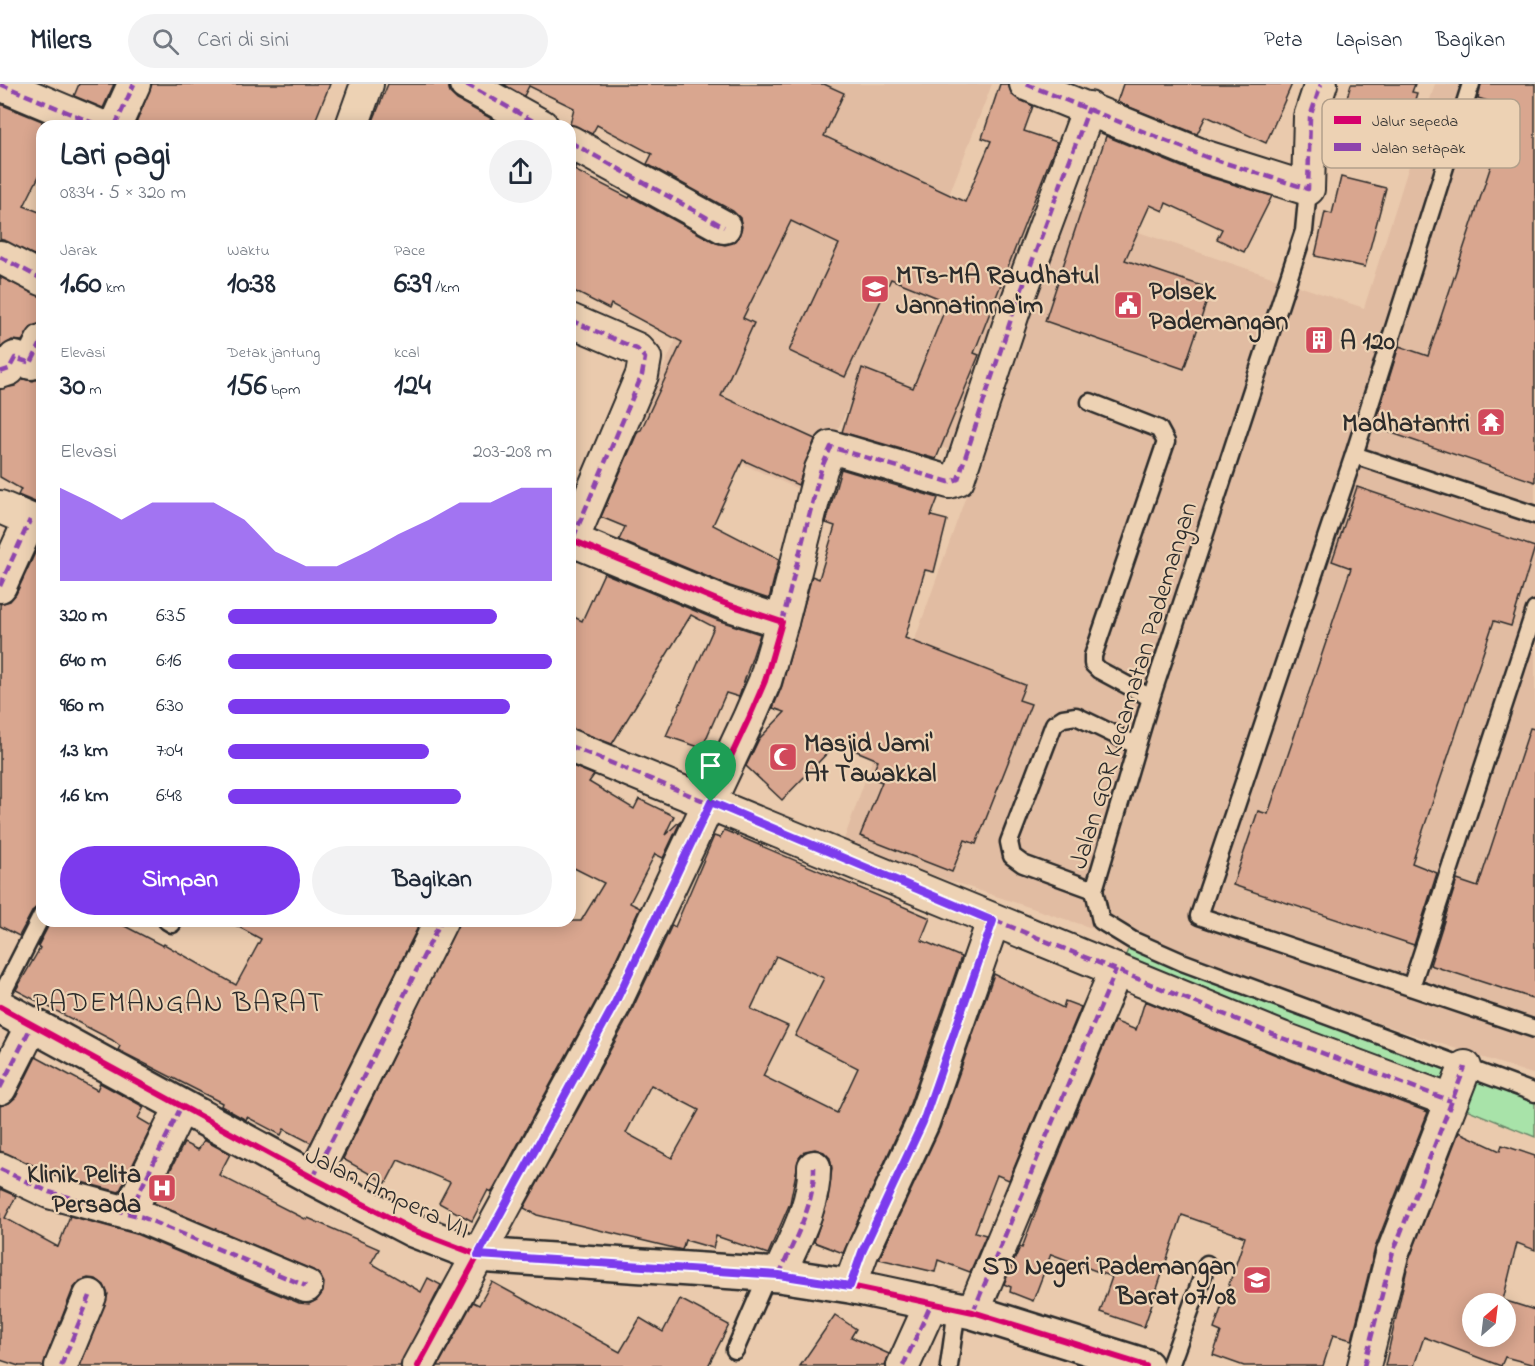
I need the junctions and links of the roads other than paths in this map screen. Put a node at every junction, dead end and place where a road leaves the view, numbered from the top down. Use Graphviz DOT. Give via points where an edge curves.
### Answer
graph roads {
  1 [pos="134,84"];
  2 [pos="367,84"];
  3 [pos="466,84"];
  4 [pos="1026,84"];
  5 [pos="1321,84"];
  6 [pos="1471,84"];
  7 [pos="19,87"];
  8 [pos="1466,99"];
  9 [pos="1089,108"];
  10 [pos="88,120"];
  11 [pos="118,120"];
  12 [pos="354,120"];
  13 [pos="531,120"];
  14 [pos="576,145"];
  15 [pos="1445,168"];
  16 [pos="1308,189"];
  17 [pos="724,227"];
  18 [pos="0,257"];
  19 [pos="36,276"];
  20 [pos="576,323"];
  21 [pos="36,353"];
  22 [pos="0,372"];
  23 [pos="1090,402"];
  24 [pos="1354,455"];
  25 [pos="0,507"];
  26 [pos="1535,515"];
  27 [pos="36,523"];
  28 [pos="576,530"];
  29 [pos="576,544"];
  30 [pos="0,586"];
  31 [pos="1535,610"];
  32 [pos="782,622"];
  33 [pos="1151,698"];
  34 [pos="1136,745"];
  35 [pos="576,748"];
  36 [pos="711,802"];
  37 [pos="1094,890"];
  38 [pos="993,921"];
  39 [pos="36,927"];
  40 [pos="438,927"];
  41 [pos="1116,970"];
  42 [pos="1411,987"];
  43 [pos="0,998"];
  44 [pos="0,1007"];
  45 [pos="32,1025"];
  46 [pos="1535,1029"];
  47 [pos="1458,1084"];
  48 [pos="0,1088"];
  49 [pos="1535,1093"];
  50 [pos="181,1107"];
  51 [pos="814,1167"];
  52 [pos="0,1169"];
  53 [pos="313,1178"];
  54 [pos="129,1213"];
  55 [pos="478,1255"];
  56 [pos="1207,1264"];
  57 [pos="774,1274"];
  58 [pos="306,1286"];
  59 [pos="850,1286"];
  60 [pos="90,1296"];
  61 [pos="954,1307"];
  62 [pos="735,1350"];
  63 [pos="61,1366"];
  64 [pos="418,1366"];
  65 [pos="903,1366"];
  66 [pos="949,1366"];
  67 [pos="1146,1366"];
  68 [pos="1170,1366"];
  69 [pos="1364,1366"];
  1 -- 11 [label="street"];
  2 -- 12 [label="street"];
  3 -- 13 [label="street"];
  4 -- 9 [label="street"];
  5 -- 16 [label="street" via="1310,117"];
  6 -- 8 [label="lane"];
  7 -- 10 [label="street"];
  9 -- 16 [label="street" via="1206,157"];
  9 -- 32 [label="street" via="1013,313 958,479 949,482 831,447 821,469"];
  14 -- 17 [label="street"];
  15 -- 24 [label="lane"];
  16 -- 33 [label="lane, Jalan GOR Kecamatan Pademangan" via="1304,231"];
  18 -- 19 [label="street"];
  20 -- 28 [label="street" via="637,349 645,358 642,375"];
  21 -- 22 [label="street" via="31,363 15,358 9,369"];
  23 -- 33 [label="lane" via="1159,429 1166,442 1093,656 1099,670"];
  24 -- 26 [label="lane"];
  24 -- 42 [label="lane" via="1199,916"];
  25 -- 27 [label="street"];
  27 -- 30 [label="street"];
  29 -- 32 [label="street"];
  31 -- 42 [label="lane"];
  32 -- 36 [label="street" via="765,681"];
  33 -- 34 [label="lane, Jalan GOR Kecamatan Pademangan"];
  34 -- 37 [label="lane, Jalan GOR Kecamatan Pademangan"];
  34 -- 37 [label="lane" via="1076,716 1053,724 1008,842 1012,856 1023,864"];
  35 -- 36 [label="street"];
  36 -- 38 [label="street"];
  36 -- 55 [label="street" via="614,1005"];
  37 -- 47 [label="lane, Jalan GOR Kecamatan Pademangan" via="1101,921 1132,940"];
  38 -- 41 [label="street"];
  38 -- 59 [label="street" via="923,1122"];
  39 -- 43 [label="lane"];
  40 -- 53 [label="street"];
  41 -- 47 [label="street" via="1282,1038"];
  41 -- 61 [label="street"];
  42 -- 46 [label="lane"];
  44 -- 45 [label="street, Jalan Ampera VII"];
  45 -- 48 [label="street"];
  45 -- 50 [label="street, Jalan Ampera VII"];
  47 -- 49 [label="lane, Jalan GOR Kecamatan Pademangan"];
  47 -- 69 [label="street" via="1392,1255"];
  50 -- 53 [label="street, Jalan Ampera VII"];
  50 -- 54 [label="street"];
  51 -- 57 [label="street" via="815,1186 808,1207"];
  52 -- 54 [label="street" via="49,1192"];
  53 -- 55 [label="street, Jalan Ampera VII" via="413,1230"];
  54 -- 58 [label="street"];
  55 -- 57 [label="street, Jalan Ampera VII"];
  55 -- 64 [label="street"];
  56 -- 68 [label="lane"];
  57 -- 59 [label="street, Jalan Ampera VII"];
  57 -- 62 [label="lane"];
  59 -- 61 [label="street, Jalan Ampera VII"];
  60 -- 63 [label="street"];
  61 -- 65 [label="street"];
  61 -- 66 [label="lane"];
  61 -- 67 [label="street, Jalan Ampera VII"];
}
